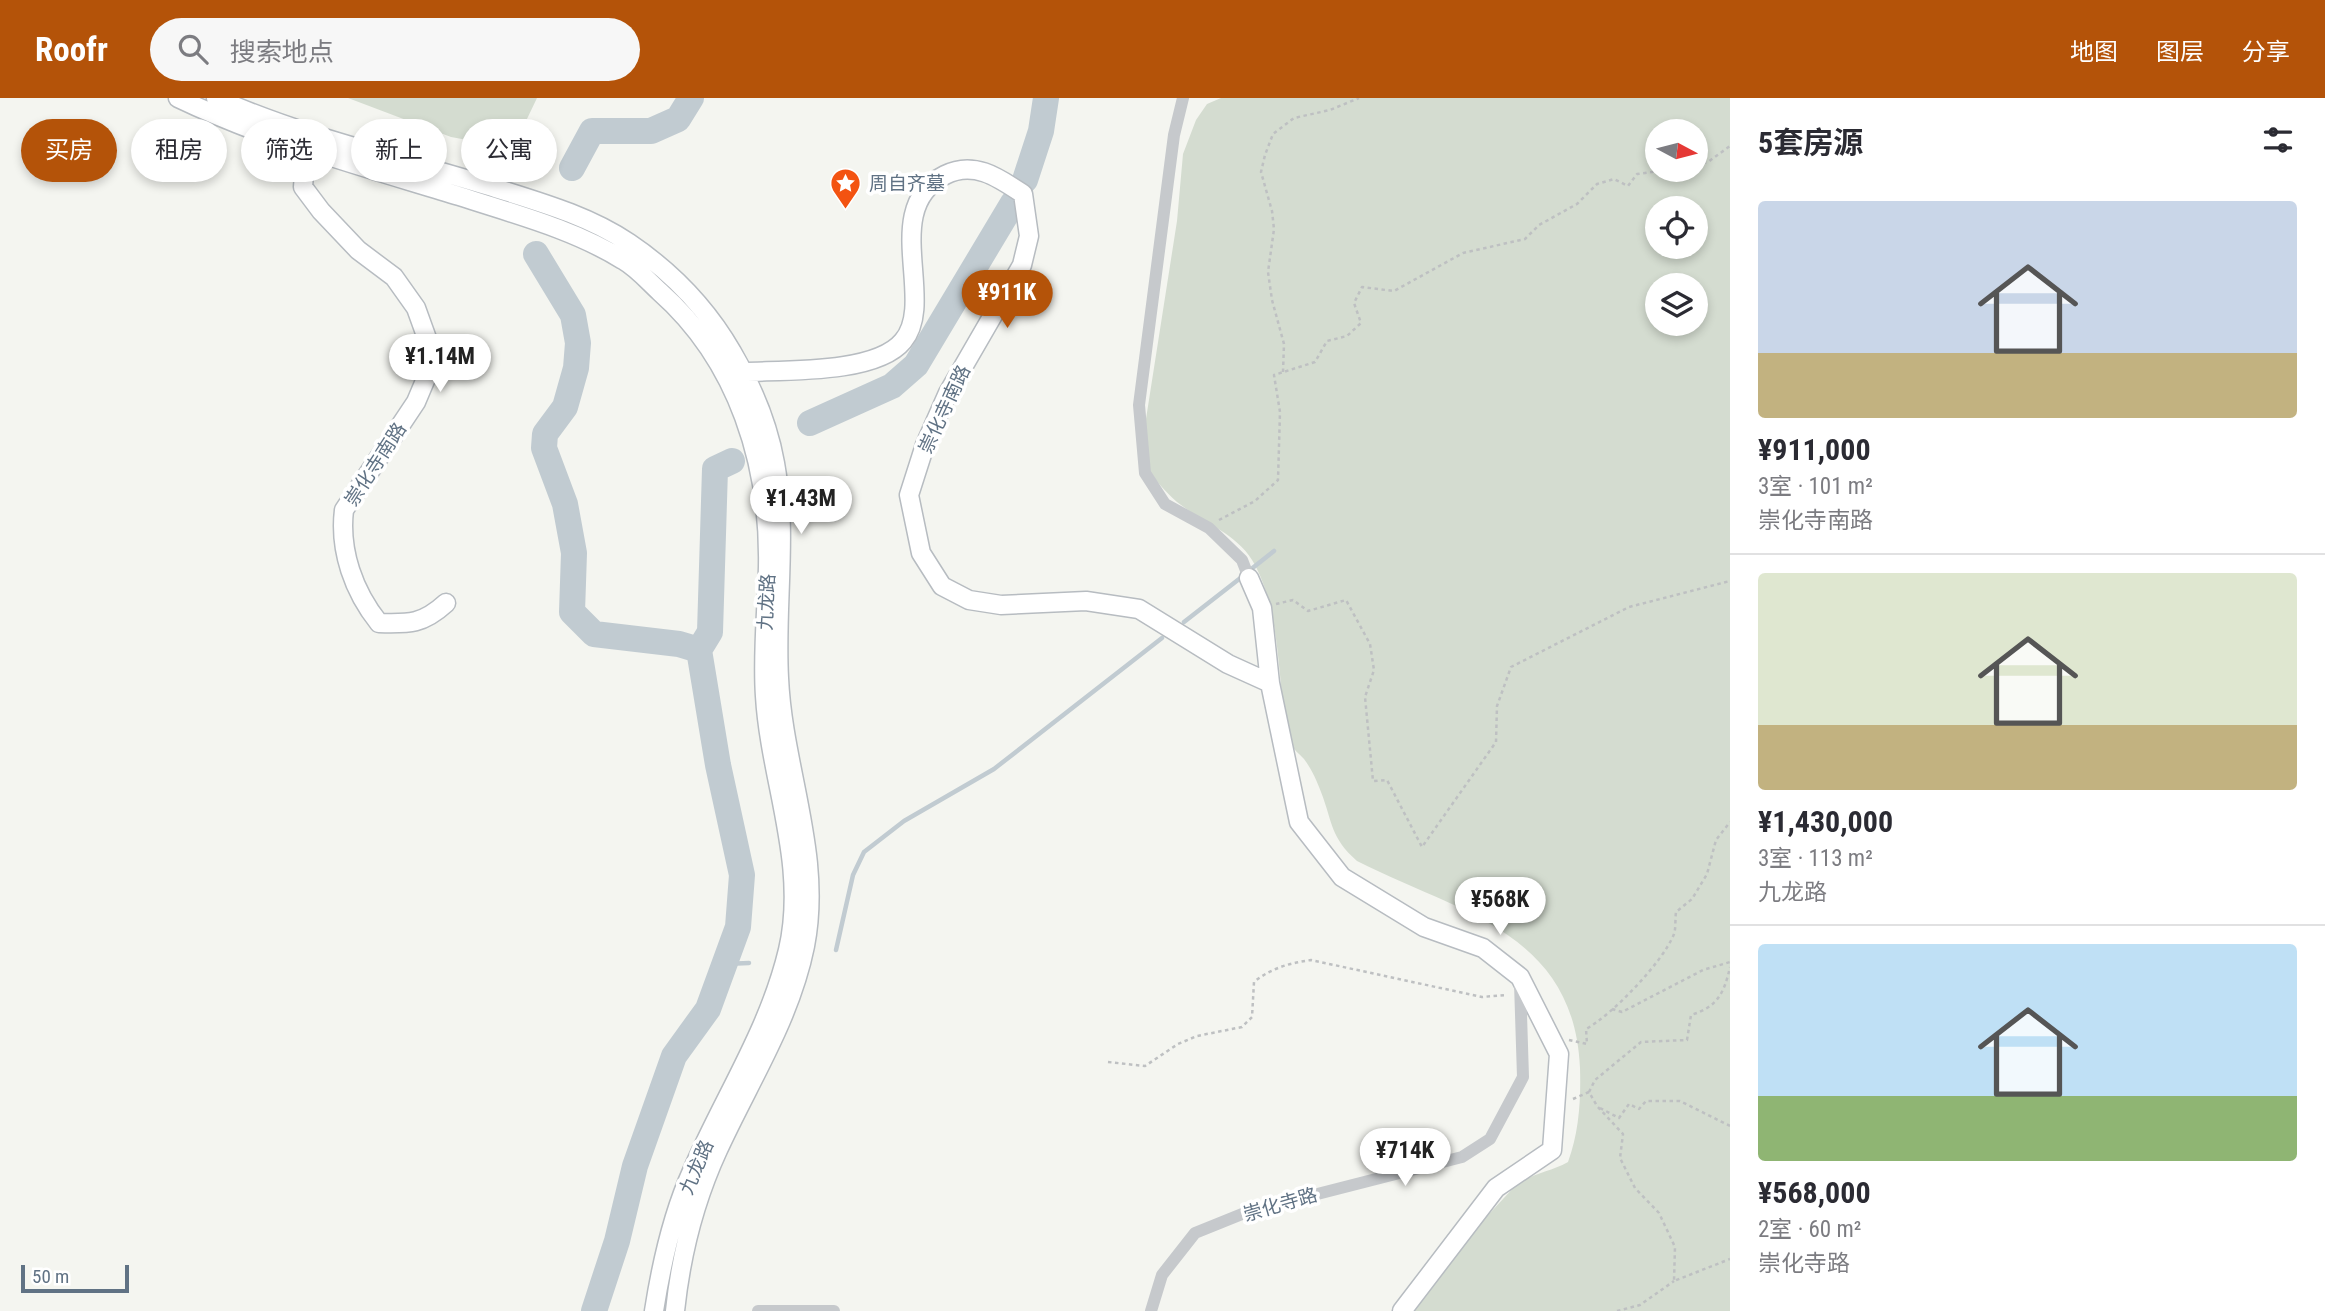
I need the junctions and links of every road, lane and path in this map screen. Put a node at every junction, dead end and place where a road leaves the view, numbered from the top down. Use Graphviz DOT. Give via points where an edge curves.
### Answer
graph roads {
  1 [pos="178,98"];
  2 [pos="216,98"];
  3 [pos="1183,98"];
  4 [pos="1359,98"];
  5 [pos="241,126"];
  6 [pos="1730,146"];
  7 [pos="337,159"];
  8 [pos="1708,162"];
  9 [pos="1645,173"];
  10 [pos="303,182"];
  11 [pos="744,372"];
  12 [pos="1283,372"];
  13 [pos="1209,528"];
  14 [pos="1247,573"];
  15 [pos="1730,581"];
  16 [pos="446,603"];
  17 [pos="1262,608"];
  18 [pos="1270,683"];
  19 [pos="1730,822"];
  20 [pos="1730,962"];
  21 [pos="1730,967"];
  22 [pos="1520,986"];
  23 [pos="1611,1008"];
  24 [pos="1549,1036"];
  25 [pos="1108,1062"];
  26 [pos="1589,1092"];
  27 [pos="1597,1106"];
  28 [pos="1555,1107"];
  29 [pos="1730,1126"];
  30 [pos="1730,1259"];
  31 [pos="1674,1281"];
  32 [pos="654,1311"];
  33 [pos="675,1311"];
  34 [pos="758,1311"];
  35 [pos="834,1311"];
  36 [pos="1151,1311"];
  37 [pos="1402,1311"];
  38 [pos="1617,1311"];
  1 -- 5 [label="main road, 九龙路"];
  2 -- 11 [label="main road, 九龙路" via="283,124 523,197 625,240 665,269 696,300"];
  3 -- 13 [label="street" via="1174,135 1139,405 1145,473 1165,504"];
  4 -- 12 [label="path" via="1294,118 1273,134 1265,155 1261,172 1274,229 1268,272 1284,344"];
  6 -- 8 [label="path"];
  7 -- 32 [label="main road, 九龙路" via="575,235 627,262 705,338 730,380 752,436 765,498 765,696 789,831 794,892 790,945 752,1051 690,1174"];
  9 -- 12 [label="path" via="1637,174 1628,186 1614,179 1597,184 1577,204 1539,225 1525,239 1463,253 1394,291 1362,287 1354,303 1361,323 1347,336 1327,341 1315,362"];
  10 -- 16 [label="main road, 崇化寺南路" via="321,211 358,250 394,276 416,307 429,344 427,376 416,402 344,510 346,557 363,603 379,623 408,624 430,618"];
  11 -- 18 [label="main road, 崇化寺南路" via="881,359 903,341 913,324 910,239 918,204 930,182 957,169 989,172 1023,194 1030,236 1021,265 948,393 925,445 909,495 921,554 942,586 969,600 1001,605 1086,601 1139,609 1228,664"];
  11 -- 33 [label="main road, 九龙路" via="760,409 776,473 783,559 778,676 805,834 810,907 791,997 694,1209 680,1265"];
  12 -- 13 [label="path" via="1274,375 1280,412 1278,480 1255,502"];
  13 -- 14 [label="street" via="1241,560"];
  14 -- 17 [label="main road"];
  15 -- 17 [label="path" via="1629,607 1511,667 1497,706 1496,741 1422,847 1387,780 1373,781 1364,697 1374,670 1370,644 1346,600 1308,611 1293,600"];
  17 -- 18 [label="main road"];
  18 -- 22 [label="main road" via="1299,822 1342,877 1424,927 1483,948"];
  19 -- 23 [label="path" via="1716,840 1702,883 1676,912 1674,934 1654,964"];
  20 -- 23 [label="path" via="1703,970 1622,1012"];
  21 -- 26 [label="path" via="1725,991 1710,1009 1691,1015 1687,1040 1641,1042 1595,1080"];
  22 -- 24 [label="main road"];
  22 -- 25 [label="path" via="1482,997 1298,961 1267,971 1254,982 1252,1017 1242,1027 1197,1036 1145,1066"];
  22 -- 36 [label="street, 崇化寺路" via="1523,1077 1490,1139 1462,1157 1247,1212 1195,1233 1162,1275"];
  23 -- 24 [label="path" via="1586,1029 1587,1044"];
  24 -- 28 [label="main road" via="1559,1054"];
  26 -- 27 [label="path"];
  26 -- 28 [label="path"];
  27 -- 29 [label="path" via="1619,1118 1629,1104 1639,1109 1646,1101 1680,1101"];
  27 -- 31 [label="path" via="1623,1134 1620,1158 1634,1188 1659,1213 1675,1247"];
  28 -- 37 [label="main road" via="1552,1150 1496,1188"];
  30 -- 31 [label="path"];
  31 -- 38 [label="path" via="1640,1305"];
  34 -- 35 [label="street"];
}
